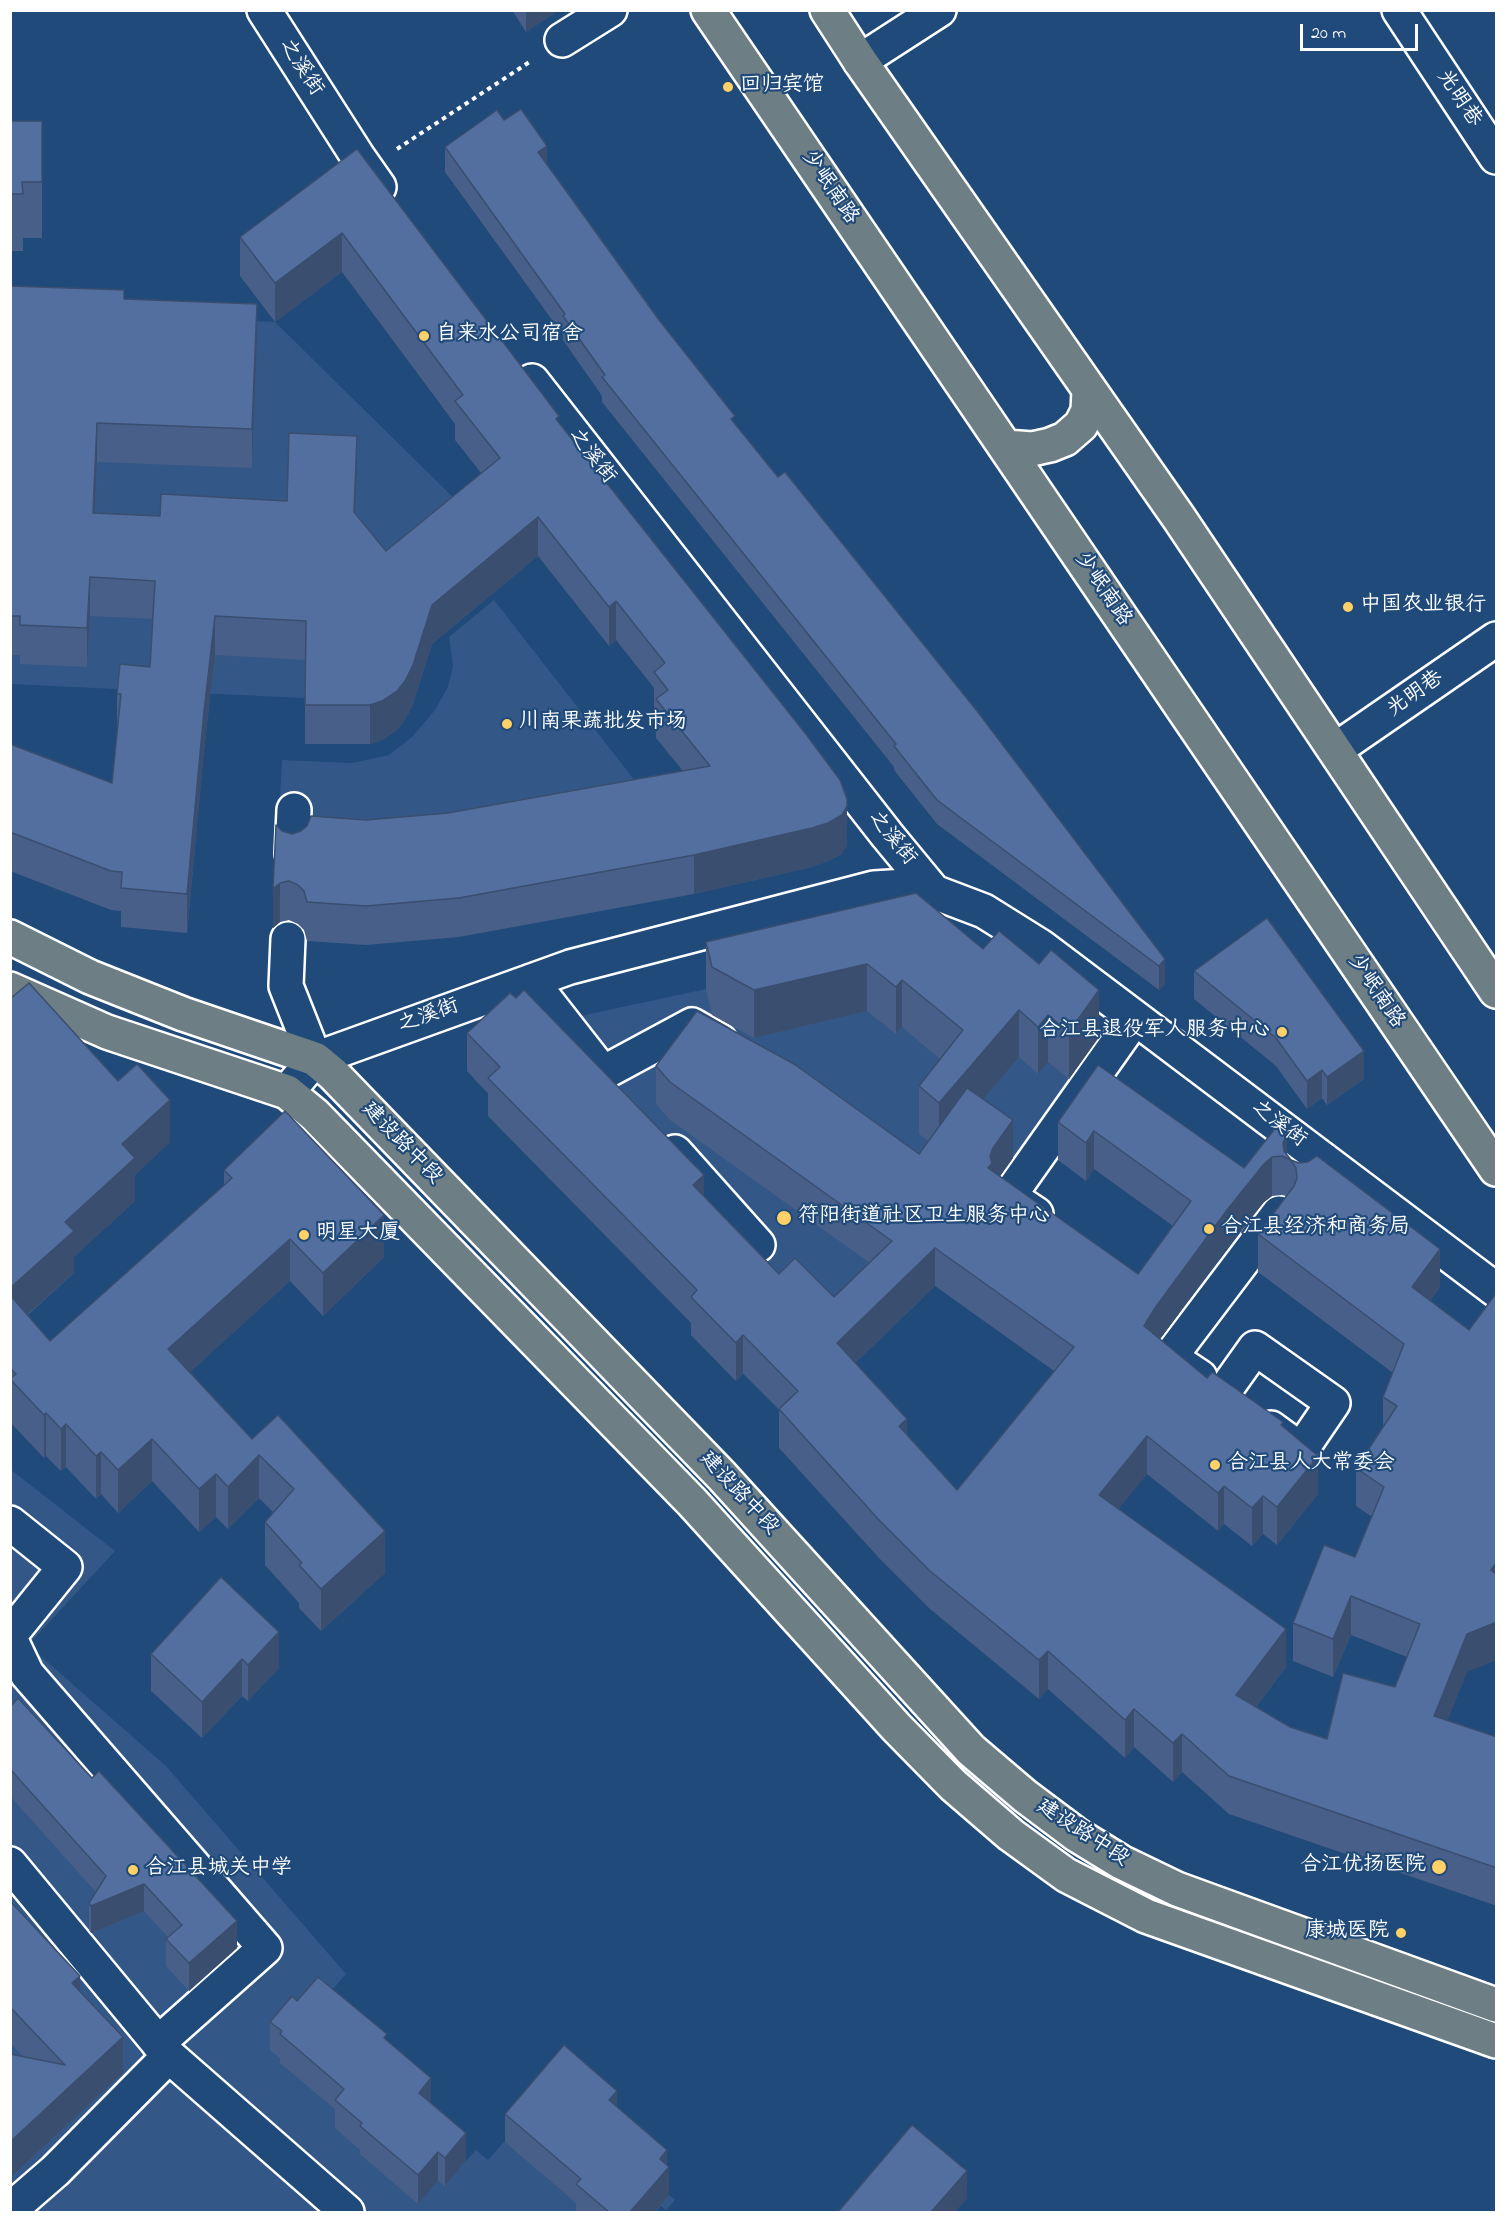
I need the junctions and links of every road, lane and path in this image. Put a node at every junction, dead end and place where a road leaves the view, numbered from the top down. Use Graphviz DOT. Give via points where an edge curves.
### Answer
graph roads {
  1 [pos="264,10"];
  2 [pos="610,10"];
  3 [pos="708,10"];
  4 [pos="827,10"];
  5 [pos="939,10"];
  6 [pos="1399,10"];
  7 [pos="562,40"];
  8 [pos="860,62"];
  9 [pos="1497,157"];
  10 [pos="367,169"];
  11 [pos="394,206"];
  12 [pos="512,356"];
  13 [pos="1089,390"];
  14 [pos="1006,447"];
  15 [pos="1497,639"];
  16 [pos="1335,750"];
  17 [pos="294,810"];
  18 [pos="292,854"];
  19 [pos="934,892"];
  20 [pos="10,937"];
  21 [pos="288,939"];
  22 [pos="531,981"];
  23 [pos="10,988"];
  24 [pos="1497,991"];
  25 [pos="1135,1018"];
  26 [pos="742,1053"];
  27 [pos="315,1059"];
  28 [pos="603,1073"];
  29 [pos="287,1092"];
  30 [pos="626,1099"];
  31 [pos="657,1133"];
  32 [pos="1322,1158"];
  33 [pos="1497,1169"];
  34 [pos="1302,1183"];
  35 [pos="1280,1213"];
  36 [pos="1058,1229"];
  37 [pos="758,1245"];
  38 [pos="1497,1290"];
  39 [pos="1223,1393"];
  40 [pos="10,1523"];
  41 [pos="10,1636"];
  42 [pos="10,1864"];
  43 [pos="1497,2005"];
  44 [pos="1497,2041"];
  45 [pos="164,2050"];
  46 [pos="10,2211"];
  47 [pos="347,2212"];
  1 -- 10 [label="street, 之溪街"];
  2 -- 7 [label="street"];
  3 -- 14 [label="main road, 少岷南路"];
  4 -- 8 [label="main road"];
  5 -- 8 [label="street"];
  6 -- 9 [label="street, 光明巷"];
  7 -- 10 [label="path"];
  8 -- 13 [label="main road"];
  10 -- 11 [label="street, 之溪街"];
  12 -- 19 [label="street, 之溪街"];
  13 -- 14 [label="main road" via="1088,411 1081,425 1065,439 1032,449"];
  13 -- 16 [label="main road"];
  14 -- 33 [label="main road, 少岷南路"];
  15 -- 16 [label="street, 光明巷"];
  16 -- 24 [label="main road"];
  17 -- 18 [label="street"];
  19 -- 22 [label="street, 之溪街" via="906,886 874,888 570,967"];
  19 -- 25 [label="street, 之溪街" via="961,900 1002,921"];
  20 -- 27 [label="main road, 建设路中段" via="90,977"];
  21 -- 27 [label="street" via="286,987"];
  22 -- 27 [label="street, 之溪街"];
  22 -- 28 [label="street"];
  23 -- 29 [label="main road, 建设路中段" via="107,1032"];
  25 -- 32 [label="street, 之溪街"];
  25 -- 36 [label="street" via="1009,1196"];
  26 -- 28 [label="street" via="692,1025"];
  27 -- 29 [label="street, 之溪街"];
  27 -- 43 [label="main road, 建设路中段" via="721,1475 971,1750 1025,1796 1112,1857 1177,1889"];
  28 -- 30 [label="street"];
  29 -- 44 [label="main road, 建设路中段" via="377,1177 692,1502 897,1728 953,1785 1011,1835 1066,1875 1146,1916"];
  31 -- 37 [label="street"];
  32 -- 34 [label="street"];
  32 -- 38 [label="street, 之溪街"];
  35 -- 39 [label="street" via="1170,1357"];
  40 -- 41 [label="street" via="65,1567"];
  41 -- 45 [label="street" via="27,1674 265,1948"];
  42 -- 45 [label="street"];
  45 -- 46 [label="street" via="55,2171"];
  45 -- 47 [label="street"];
}
